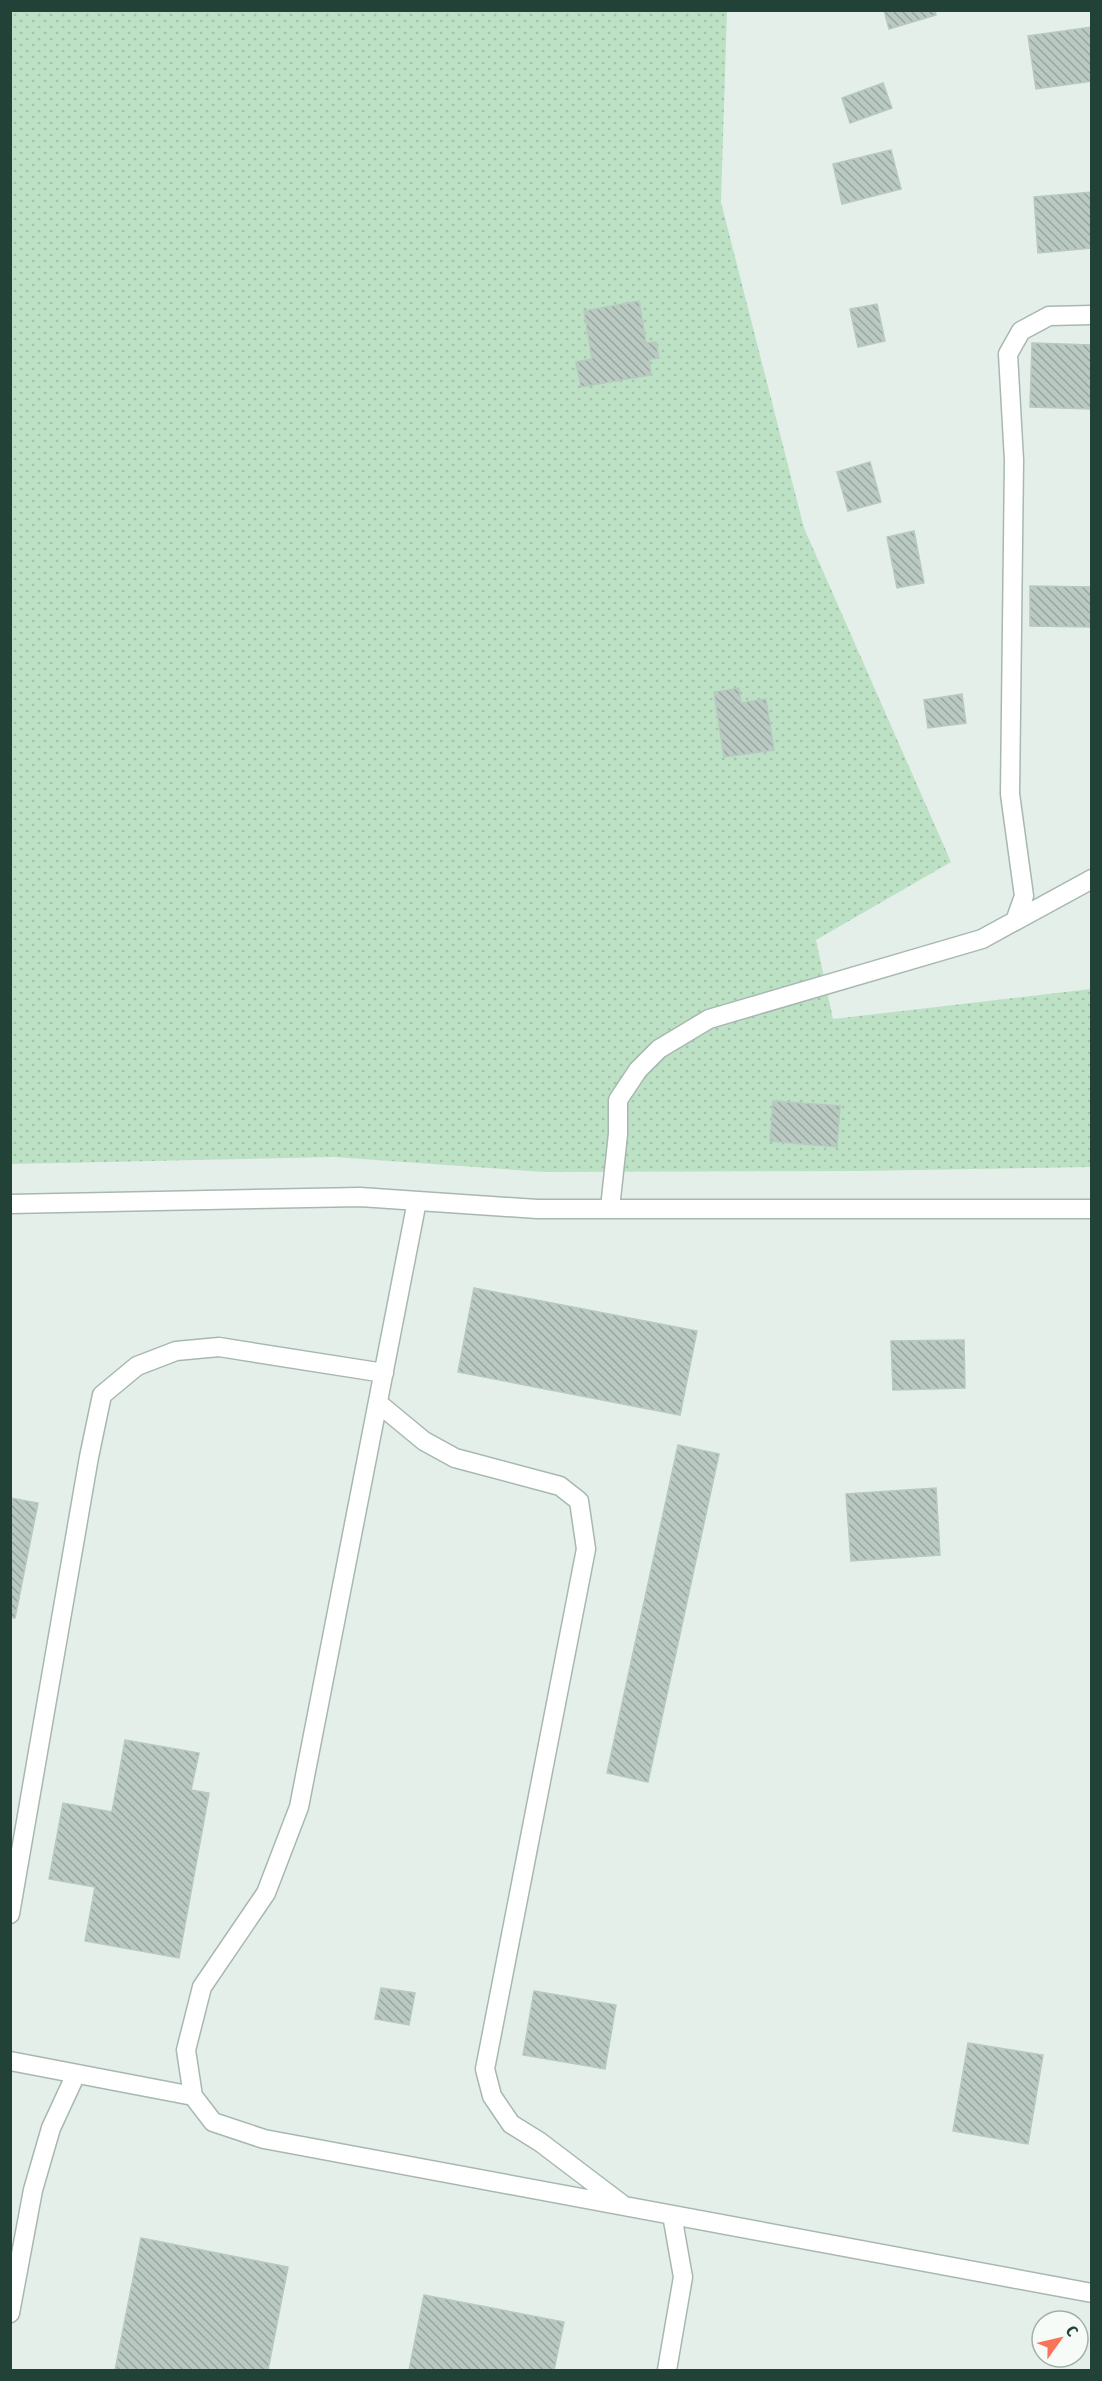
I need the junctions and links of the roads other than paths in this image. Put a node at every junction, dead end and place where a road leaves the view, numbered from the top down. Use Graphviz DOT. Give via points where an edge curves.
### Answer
graph roads {
  1 [pos="1092,315"];
  2 [pos="1092,879"];
  3 [pos="1015,921"];
  4 [pos="417,1201"];
  5 [pos="10,1204"];
  6 [pos="610,1208"];
  7 [pos="1092,1209"];
  8 [pos="384,1373"];
  9 [pos="378,1403"];
  10 [pos="10,1914"];
  11 [pos="10,2061"];
  12 [pos="76,2074"];
  13 [pos="193,2096"];
  14 [pos="623,2206"];
  15 [pos="672,2215"];
  16 [pos="1092,2293"];
  17 [pos="10,2313"];
  18 [pos="667,2370"];
  1 -- 3 [label="street" via="1049,316 1021,331 1008,354 1014,460 1010,794 1024,896"];
  2 -- 3 [label="street"];
  3 -- 6 [label="street" via="982,939 709,1019 659,1049 638,1070 618,1100"];
  4 -- 5 [label="street" via="360,1197"];
  4 -- 6 [label="street" via="537,1209"];
  4 -- 8 [label="street"];
  6 -- 7 [label="street"];
  8 -- 9 [label="street"];
  8 -- 10 [label="street" via="219,1347 176,1351 137,1366 102,1395"];
  9 -- 13 [label="street" via="299,1808 266,1893 202,1988 186,2050"];
  9 -- 14 [label="street" via="424,1441 455,1458 560,1486 579,1501 586,1549 485,2069 492,2096 512,2124"];
  11 -- 12 [label="street"];
  12 -- 13 [label="street"];
  12 -- 17 [label="street" via="51,2128 33,2190"];
  13 -- 14 [label="street" via="213,2122 264,2139"];
  14 -- 15 [label="street"];
  15 -- 16 [label="street"];
  15 -- 18 [label="street" via="683,2277"];
}
